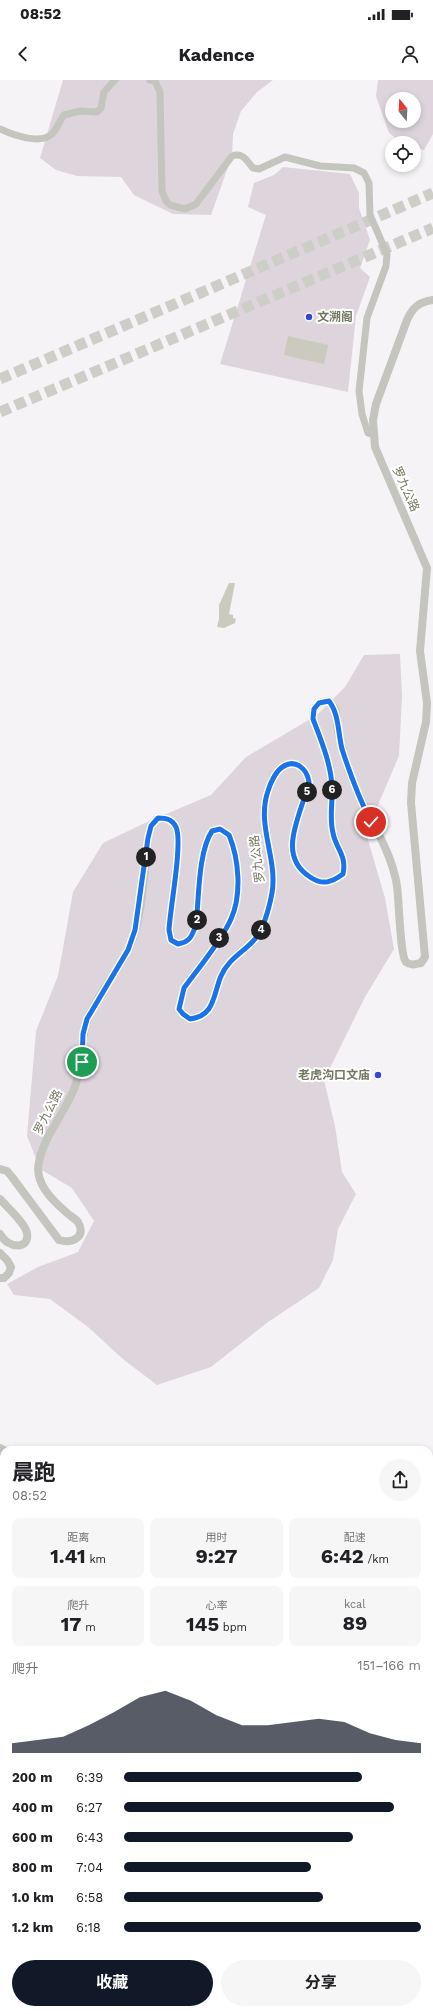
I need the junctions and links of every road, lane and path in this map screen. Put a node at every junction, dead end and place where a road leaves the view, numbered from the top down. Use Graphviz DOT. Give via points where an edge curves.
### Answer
graph roads {
  1 [pos="115,80"];
  2 [pos="150,80"];
  3 [pos="0,129"];
  4 [pos="433,300"];
  5 [pos="374,435"];
  6 [pos="0,1169"];
  7 [pos="0,1199"];
  8 [pos="0,1234"];
  9 [pos="0,1253"];
  10 [pos="0,1278"];
  1 -- 3 [label="street" via="104,92 97,112 80,111 64,115 52,134 42,139 16,135"];
  2 -- 5 [label="street" via="155,81 160,92 162,191 170,205 186,209 196,204 232,156 238,154 243,155 253,168 259,169 285,157 320,166 354,168 364,173 369,183 370,215 387,254 386,266 367,318 359,391 368,433"];
  4 -- 5 [label="street, 罗九公路" via="420,303 407,320 376,404"];
  5 -- 6 [label="street, 罗九公路" via="375,447 427,568 420,651 427,703 426,722 412,783 411,803 425,957 421,963 412,965 403,955 397,885 392,865 360,801 348,770 335,709 329,701 319,703 314,709 313,719 330,773 331,820 333,834 345,864 343,874 333,881 315,881 304,874 295,862 291,847 309,782 308,773 301,766 290,764 281,768 267,792 265,808 265,830 273,880 262,928 254,940 227,964 212,1005 206,1014 190,1019 179,1009 180,1000 184,988 231,919 237,889 236,861 229,835 220,829 212,831 203,852 196,925 192,936 186,942 178,944 171,940 169,930 177,829 166,818 158,818 151,826 148,838 135,930 128,950 87,1019 83,1034 82,1062 74,1089 40,1155 38,1168 46,1192 78,1222 79,1237 67,1242 59,1240 12,1177 7,1171"];
  7 -- 8 [label="street" via="23,1224 27,1233 22,1244 15,1246 9,1244"];
  9 -- 10 [label="street" via="11,1267 9,1273"];
}
